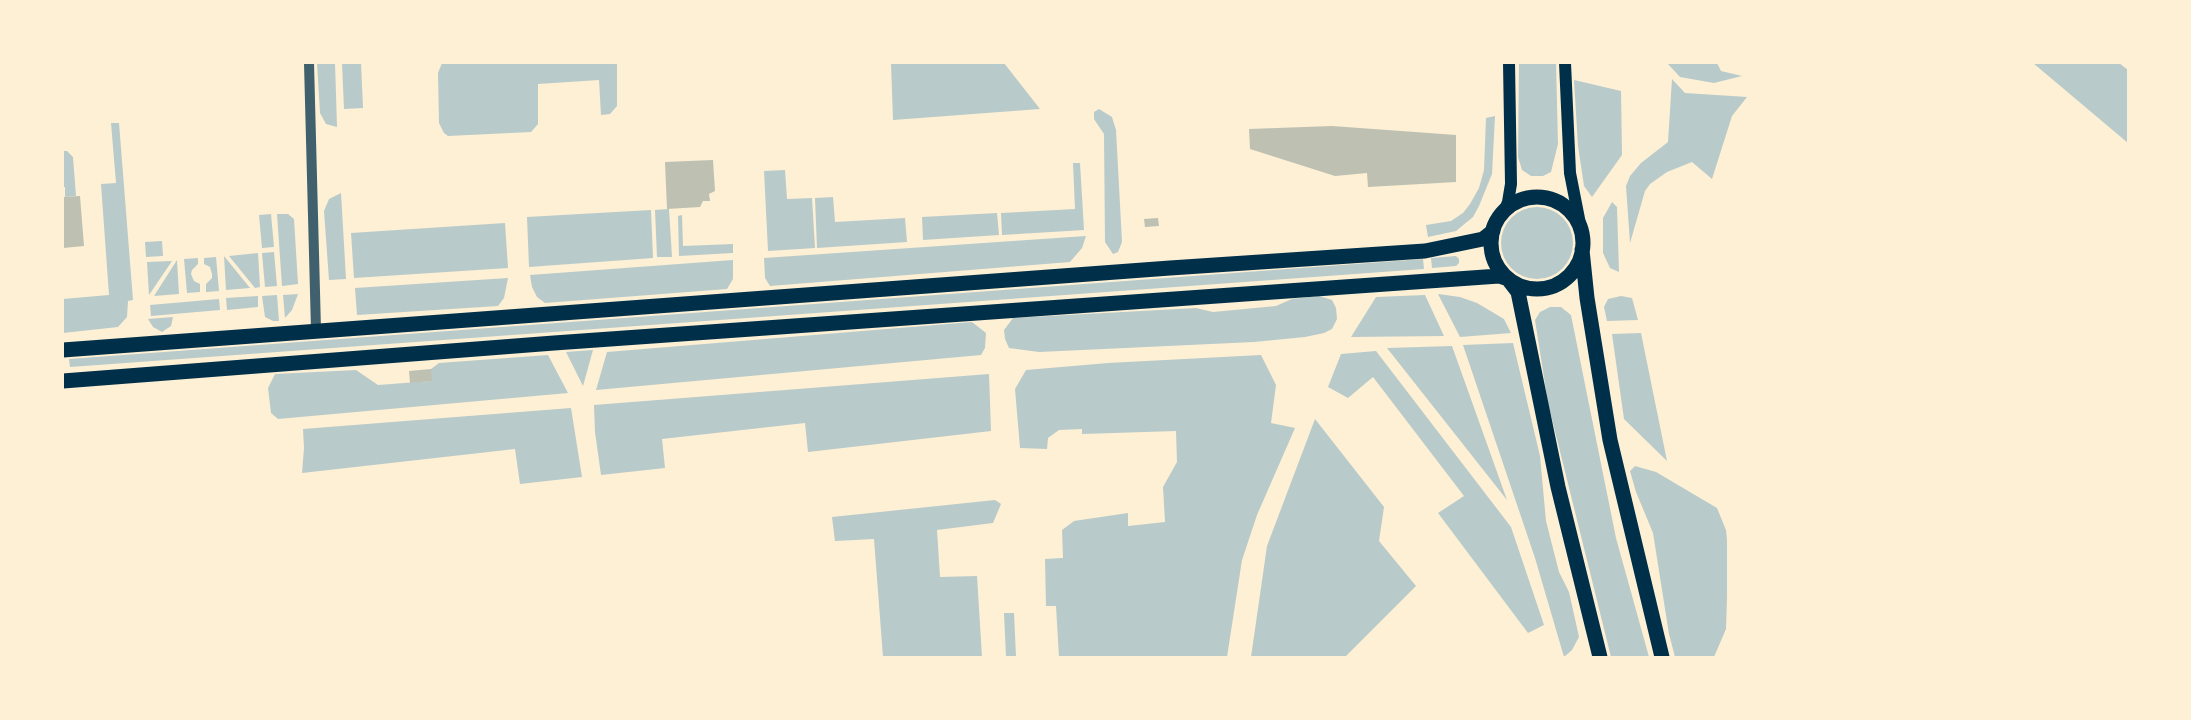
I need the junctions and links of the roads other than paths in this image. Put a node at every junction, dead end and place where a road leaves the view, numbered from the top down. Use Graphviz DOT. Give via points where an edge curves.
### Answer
graph roads {
  1 [pos="309,63"];
  2 [pos="1509,63"];
  3 [pos="1564,63"];
  4 [pos="1504,212"];
  5 [pos="1492,231"];
  6 [pos="1582,234"];
  7 [pos="1582,250"];
  8 [pos="1508,279"];
  9 [pos="316,330"];
  10 [pos="63,350"];
  11 [pos="63,381"];
  12 [pos="1600,657"];
  13 [pos="1662,657"];
  1 -- 9 [label="street"];
  2 -- 4 [label="main road" via="1511,184"];
  3 -- 6 [label="main road" via="1570,173"];
  4 -- 5 [label="main road"];
  4 -- 6 [label="main road" via="1525,199 1555,201 1568,209"];
  5 -- 8 [label="main road" via="1494,258"];
  5 -- 9 [label="main road" via="1483,239 1425,251"];
  6 -- 7 [label="main road"];
  7 -- 8 [label="main road" via="1572,272 1552,287 1530,289"];
  7 -- 13 [label="main road" via="1610,440"];
  8 -- 11 [label="main road" via="1480,276"];
  8 -- 12 [label="main road" via="1518,292 1558,487"];
  9 -- 10 [label="main road"];
}
